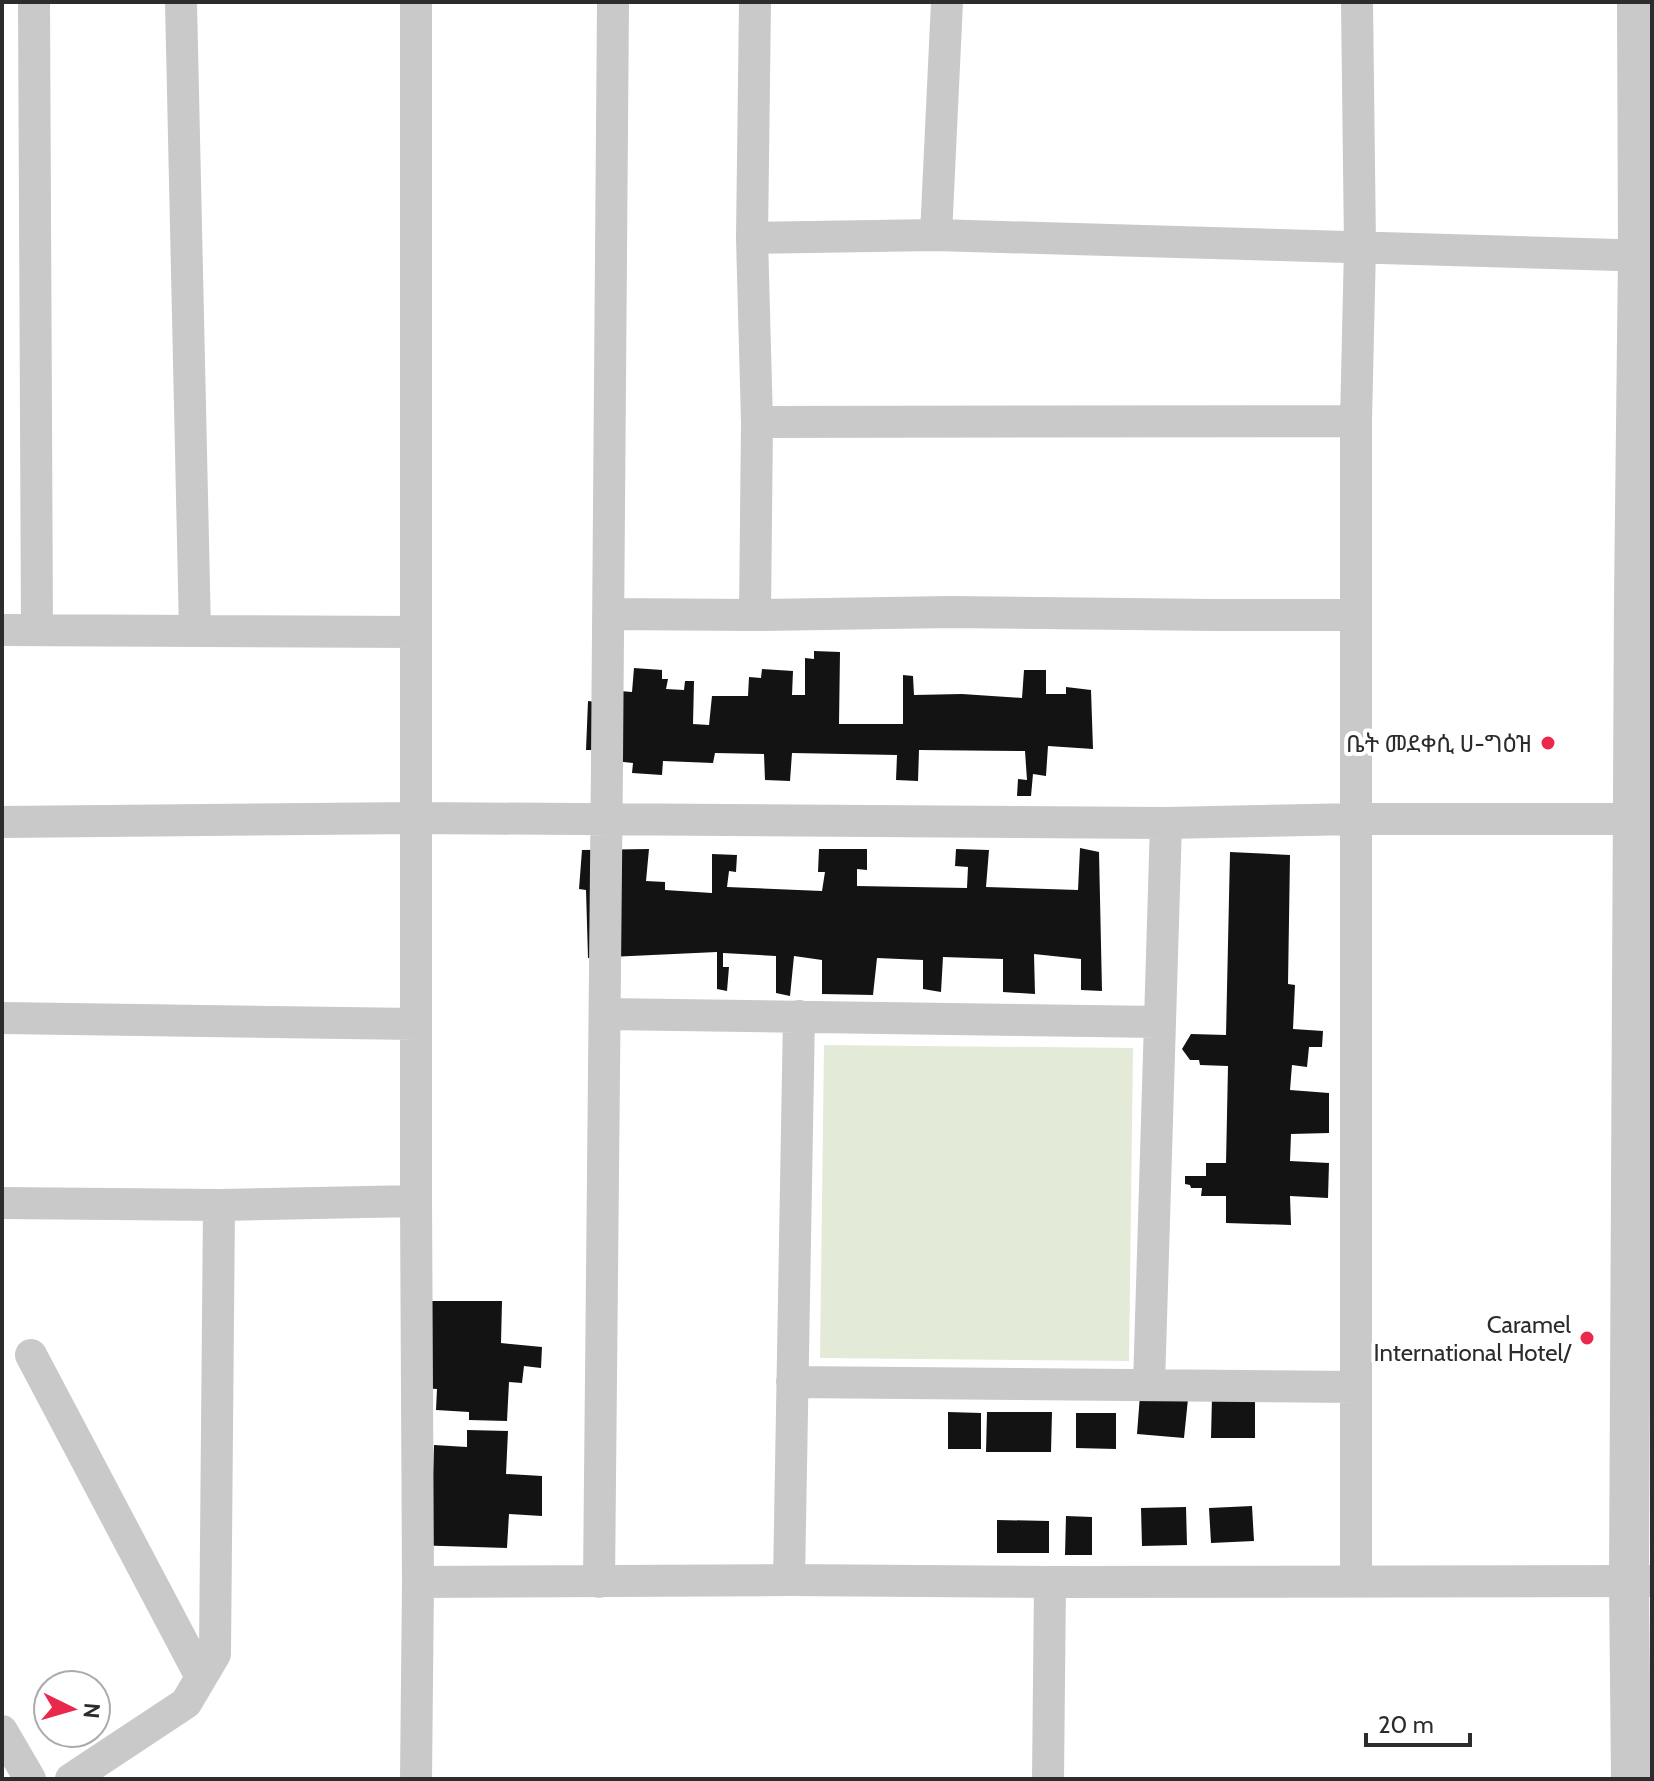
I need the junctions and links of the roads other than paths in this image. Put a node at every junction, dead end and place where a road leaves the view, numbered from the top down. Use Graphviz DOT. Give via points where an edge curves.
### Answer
graph roads {
  1 [pos="34,2"];
  2 [pos="181,2"];
  3 [pos="416,2"];
  4 [pos="613,2"];
  5 [pos="755,2"];
  6 [pos="947,2"];
  7 [pos="1357,2"];
  8 [pos="1637,2"];
  9 [pos="936,235"];
  10 [pos="752,238"];
  11 [pos="1360,247"];
  12 [pos="1645,255"];
  13 [pos="1356,421"];
  14 [pos="757,422"];
  15 [pos="1643,598"];
  16 [pos="608,614"];
  17 [pos="755,615"];
  18 [pos="1356,615"];
  19 [pos="2,630"];
  20 [pos="37,630"];
  21 [pos="195,631"];
  22 [pos="416,632"];
  23 [pos="416,818"];
  24 [pos="606,819"];
  25 [pos="1356,819"];
  26 [pos="1642,820"];
  27 [pos="2,822"];
  28 [pos="1166,823"];
  29 [pos="606,1014"];
  30 [pos="799,1016"];
  31 [pos="2,1018"];
  32 [pos="1160,1022"];
  33 [pos="416,1024"];
  34 [pos="416,1201"];
  35 [pos="2,1203"];
  36 [pos="219,1205"];
  37 [pos="31,1355"];
  38 [pos="792,1382"];
  39 [pos="1149,1385"];
  40 [pos="1356,1387"];
  41 [pos="789,1580"];
  42 [pos="1356,1581"];
  43 [pos="1640,1581"];
  44 [pos="418,1582"];
  45 [pos="599,1582"];
  46 [pos="1050,1582"];
  47 [pos="1641,1627"];
  48 [pos="201,1677"];
  49 [pos="2,1731"];
  50 [pos="30,1779"];
  51 [pos="71,1779"];
  52 [pos="416,1779"];
  53 [pos="1048,1779"];
  54 [pos="1631,1779"];
  1 -- 20 [label="street"];
  2 -- 21 [label="street"];
  3 -- 22 [label="street"];
  4 -- 16 [label="street"];
  5 -- 10 [label="street"];
  6 -- 9 [label="street"];
  7 -- 11 [label="street"];
  8 -- 12 [label="street"];
  9 -- 10 [label="street"];
  9 -- 11 [label="street"];
  10 -- 14 [label="street"];
  11 -- 12 [label="street"];
  11 -- 13 [label="street"];
  12 -- 15 [label="street"];
  13 -- 14 [label="street"];
  13 -- 18 [label="street"];
  14 -- 17 [label="street"];
  15 -- 26 [label="street"];
  16 -- 17 [label="street"];
  16 -- 24 [label="street"];
  17 -- 18 [label="street"];
  18 -- 25 [label="street"];
  19 -- 20 [label="street"];
  20 -- 21 [label="street"];
  21 -- 22 [label="street"];
  22 -- 23 [label="street"];
  23 -- 24 [label="street"];
  23 -- 27 [label="street"];
  23 -- 33 [label="street"];
  24 -- 28 [label="street"];
  24 -- 29 [label="street"];
  25 -- 26 [label="street"];
  25 -- 28 [label="street"];
  25 -- 40 [label="street"];
  26 -- 43 [label="street"];
  28 -- 32 [label="street"];
  29 -- 30 [label="street"];
  29 -- 45 [label="street"];
  30 -- 32 [label="street"];
  30 -- 38 [label="street"];
  31 -- 33 [label="street"];
  32 -- 39 [label="street"];
  33 -- 34 [label="street"];
  34 -- 36 [label="street"];
  34 -- 44 [label="street"];
  35 -- 36 [label="street"];
  36 -- 48 [label="street" via="215,1654"];
  37 -- 48 [label="street"];
  38 -- 39 [label="street"];
  38 -- 41 [label="street"];
  39 -- 40 [label="street"];
  40 -- 42 [label="street"];
  41 -- 45 [label="street"];
  41 -- 46 [label="street"];
  42 -- 43 [label="street"];
  42 -- 46 [label="street"];
  43 -- 47 [label="street"];
  44 -- 45 [label="street"];
  44 -- 52 [label="street"];
  46 -- 53 [label="street"];
  47 -- 54 [label="street"];
  48 -- 51 [label="street" via="186,1703"];
  49 -- 50 [label="street"];
}
